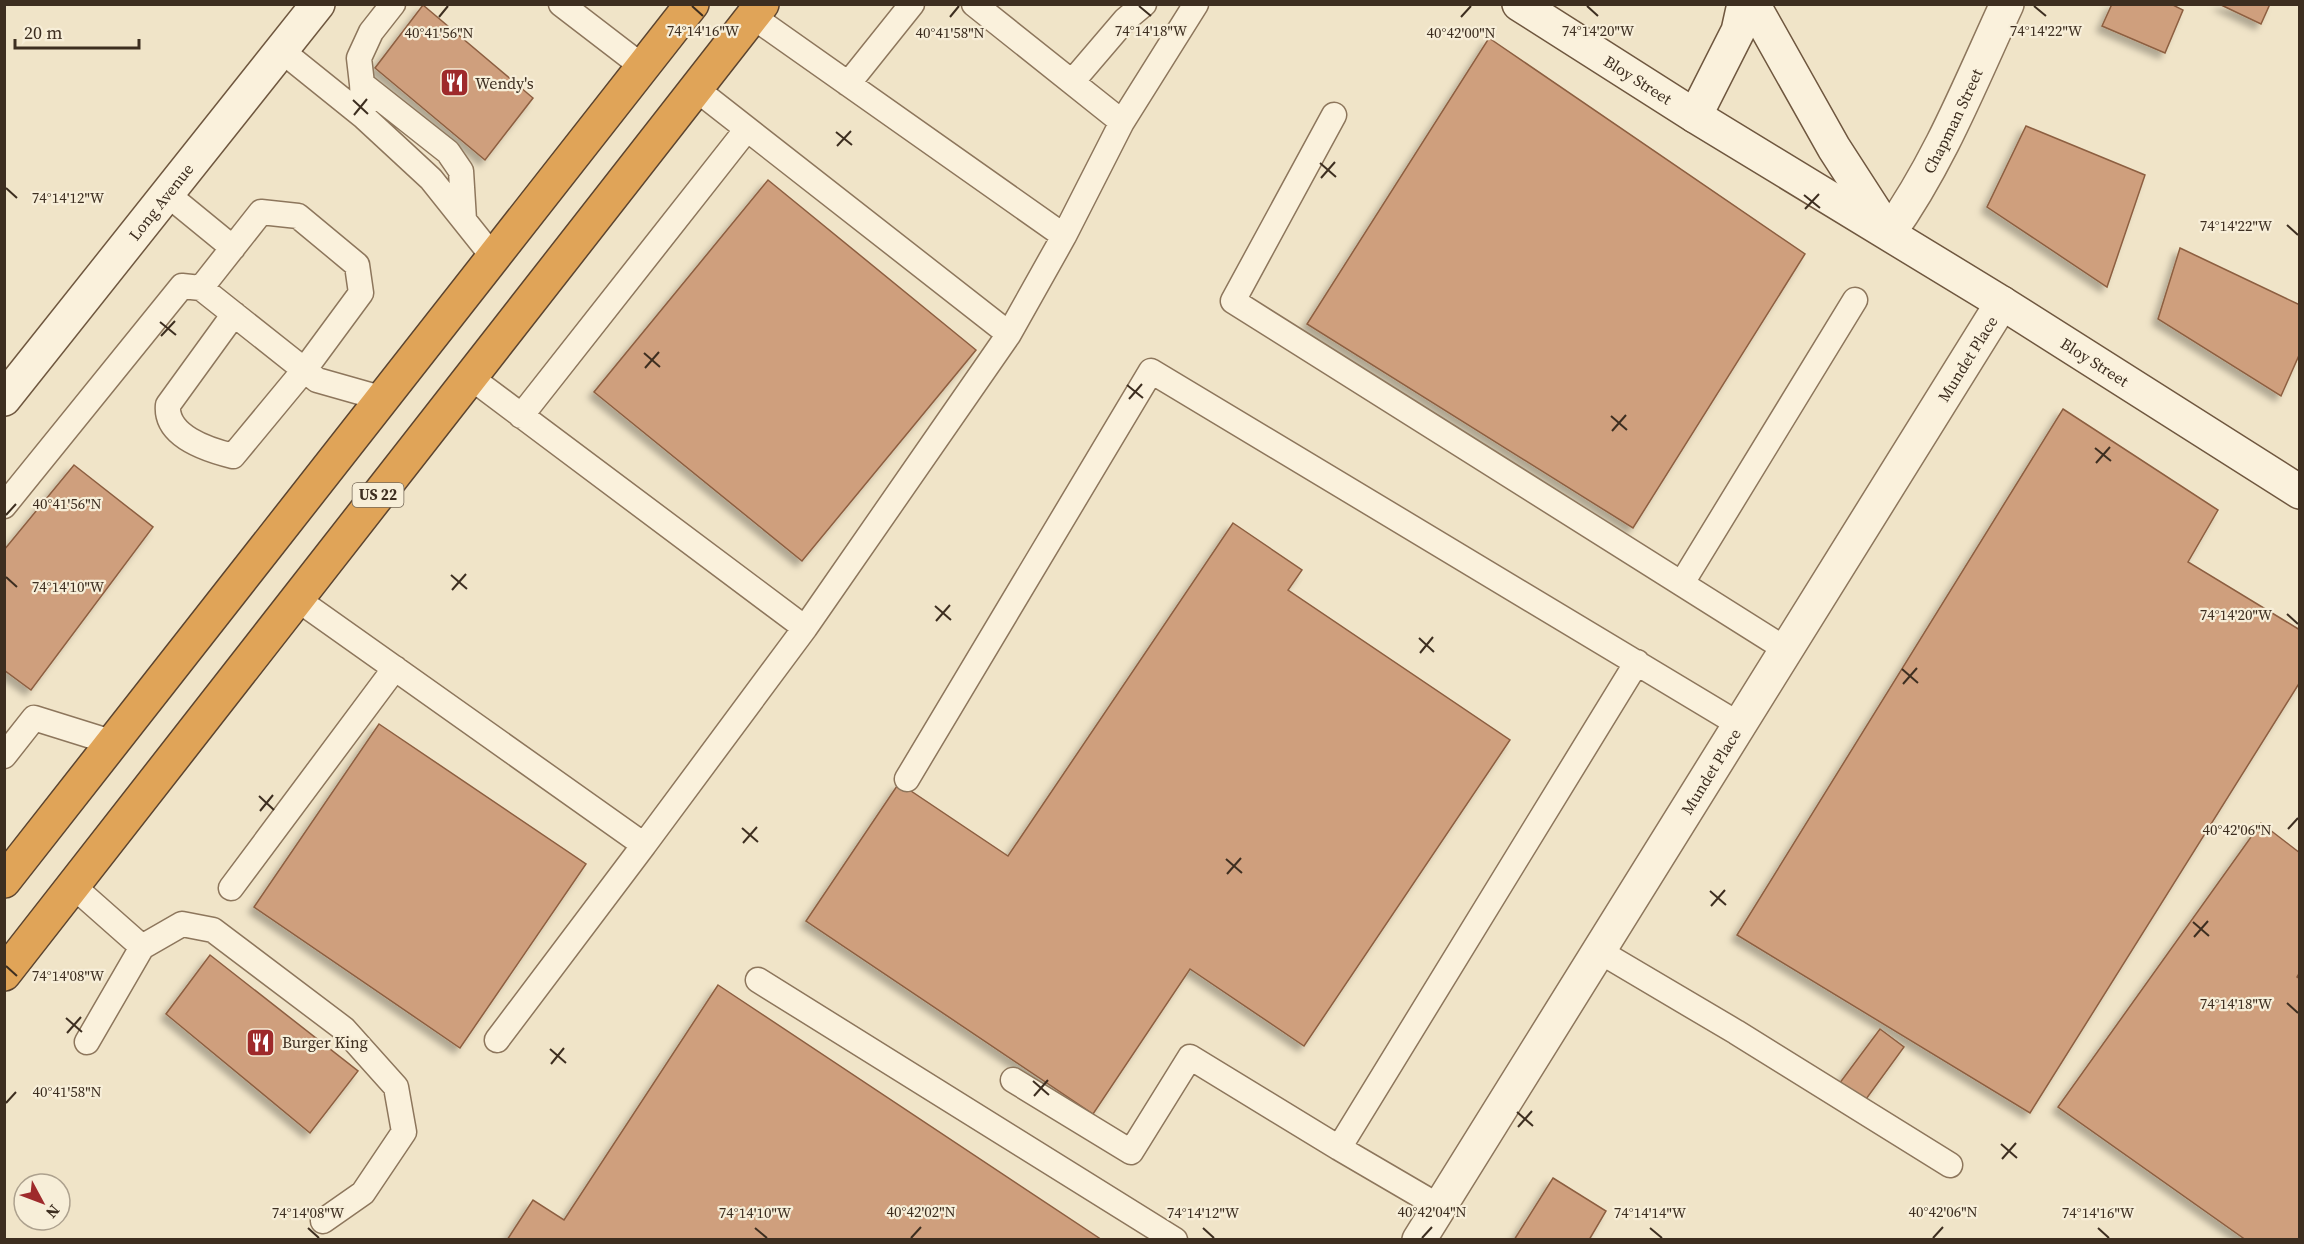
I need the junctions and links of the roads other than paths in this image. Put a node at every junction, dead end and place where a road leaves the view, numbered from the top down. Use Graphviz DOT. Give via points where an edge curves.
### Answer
graph roads {
  1 [pos="318,4"];
  2 [pos="393,4"];
  3 [pos="561,4"];
  4 [pos="692,4"];
  5 [pos="912,4"];
  6 [pos="974,4"];
  7 [pos="1144,4"];
  8 [pos="1196,4"];
  9 [pos="1519,4"];
  10 [pos="1744,4"];
  11 [pos="1753,4"];
  12 [pos="2007,4"];
  13 [pos="757,10"];
  14 [pos="282,51"];
  15 [pos="644,67"];
  16 [pos="1072,82"];
  17 [pos="362,84"];
  18 [pos="848,84"];
  19 [pos="696,88"];
  20 [pos="1334,115"];
  21 [pos="1695,116"];
  22 [pos="364,117"];
  23 [pos="1122,122"];
  24 [pos="747,129"];
  25 [pos="167,194"];
  26 [pos="464,220"];
  27 [pos="1889,233"];
  28 [pos="1064,236"];
  29 [pos="233,248"];
  30 [pos="494,258"];
  31 [pos="201,288"];
  32 [pos="1855,300"];
  33 [pos="2002,303"];
  34 [pos="234,314"];
  35 [pos="1008,334"];
  36 [pos="305,369"];
  37 [pos="470,377"];
  38 [pos="4,399"];
  39 [pos="384,399"];
  40 [pos="521,416"];
  41 [pos="2299,490"];
  42 [pos="4,506"];
  43 [pos="1682,583"];
  44 [pos="297,598"];
  45 [pos="805,628"];
  46 [pos="1787,650"];
  47 [pos="1636,662"];
  48 [pos="394,668"];
  49 [pos="1740,725"];
  50 [pos="114,742"];
  51 [pos="4,756"];
  52 [pos="907,779"];
  53 [pos="644,844"];
  54 [pos="7,868"];
  55 [pos="73,886"];
  56 [pos="231,888"];
  57 [pos="142,947"];
  58 [pos="1599,951"];
  59 [pos="4,974"];
  60 [pos="758,980"];
  61 [pos="497,1040"];
  62 [pos="87,1042"];
  63 [pos="1013,1080"];
  64 [pos="1339,1149"];
  65 [pos="1950,1165"];
  66 [pos="1440,1207"];
  67 [pos="323,1221"];
  68 [pos="1174,1239"];
  69 [pos="1419,1239"];
  1 -- 14 [label="street, Long Avenue"];
  2 -- 17 [label="lane" via="371,32 359,58"];
  3 -- 15 [label="lane"];
  4 -- 15 [label="highway"];
  5 -- 18 [label="lane"];
  6 -- 16 [label="lane"];
  7 -- 16 [label="lane" via="1125,20"];
  8 -- 23 [label="lane"];
  9 -- 21 [label="street, Bloy Street"];
  10 -- 21 [label="street" via="1738,31"];
  11 -- 27 [label="street, Bloy Street" via="1834,148"];
  12 -- 27 [label="street, Chapman Street" via="1934,161"];
  13 -- 18 [label="lane"];
  13 -- 19 [label="highway, US 22"];
  14 -- 22 [label="lane"];
  14 -- 25 [label="street, Long Avenue"];
  15 -- 30 [label="highway"];
  16 -- 23 [label="lane"];
  17 -- 22 [label="lane"];
  17 -- 26 [label="lane" via="448,152 461,171"];
  18 -- 28 [label="lane"];
  19 -- 24 [label="lane"];
  19 -- 37 [label="highway, US 22"];
  20 -- 43 [label="lane" via="1233,301"];
  21 -- 27 [label="street, Bloy Street"];
  22 -- 26 [label="lane" via="431,179"];
  23 -- 28 [label="lane"];
  24 -- 35 [label="lane"];
  24 -- 40 [label="lane"];
  25 -- 29 [label="lane"];
  25 -- 38 [label="street, Long Avenue"];
  26 -- 30 [label="lane"];
  27 -- 33 [label="street, Bloy Street"];
  28 -- 35 [label="lane"];
  29 -- 31 [label="lane"];
  29 -- 36 [label="lane" via="261,212 298,216 357,265 361,293"];
  30 -- 39 [label="highway"];
  31 -- 34 [label="lane"];
  31 -- 42 [label="lane" via="182,286"];
  32 -- 43 [label="lane"];
  33 -- 41 [label="street, Bloy Street"];
  33 -- 46 [label="street, Mundet Place"];
  34 -- 36 [label="lane"];
  34 -- 36 [label="lane" via="168,405 171,424 188,438 212,451 233,456"];
  35 -- 45 [label="lane"];
  36 -- 39 [label="lane" via="317,380"];
  37 -- 40 [label="lane"];
  37 -- 44 [label="highway, US 22"];
  39 -- 50 [label="highway"];
  40 -- 45 [label="lane"];
  43 -- 46 [label="lane"];
  44 -- 48 [label="lane"];
  44 -- 55 [label="highway, US 22"];
  45 -- 53 [label="lane"];
  46 -- 49 [label="street, Mundet Place"];
  47 -- 49 [label="lane"];
  47 -- 52 [label="lane" via="1151,371"];
  47 -- 64 [label="lane"];
  48 -- 53 [label="lane"];
  48 -- 56 [label="lane"];
  49 -- 58 [label="street, Mundet Place"];
  50 -- 51 [label="lane" via="34,718"];
  50 -- 54 [label="highway"];
  53 -- 61 [label="lane"];
  55 -- 57 [label="lane"];
  55 -- 59 [label="highway, US 22"];
  57 -- 62 [label="lane"];
  57 -- 67 [label="lane" via="182,924 213,930 344,1029 396,1087 404,1132 363,1193"];
  58 -- 65 [label="lane"];
  58 -- 66 [label="street, Mundet Place"];
  60 -- 68 [label="lane"];
  63 -- 64 [label="lane" via="1131,1152 1190,1057"];
  64 -- 66 [label="lane"];
  66 -- 69 [label="street, Mundet Place"];
}
